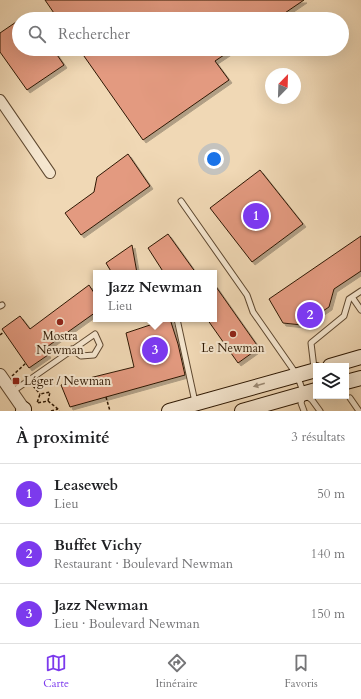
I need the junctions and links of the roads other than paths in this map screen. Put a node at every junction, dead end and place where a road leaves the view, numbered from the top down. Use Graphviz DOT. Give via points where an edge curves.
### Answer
graph roads {
  1 [pos="0,100"];
  2 [pos="50,172"];
  3 [pos="181,201"];
  4 [pos="361,291"];
  5 [pos="352,297"];
  6 [pos="361,310"];
  7 [pos="178,322"];
  8 [pos="72,349"];
  9 [pos="361,357"];
  10 [pos="314,363"];
  11 [pos="340,363"];
  12 [pos="313,371"];
  13 [pos="6,375"];
  14 [pos="297,375"];
  15 [pos="361,378"];
  16 [pos="349,381"];
  17 [pos="12,392"];
  18 [pos="310,392"];
  19 [pos="350,398"];
  20 [pos="195,404"];
  21 [pos="26,409"];
  22 [pos="169,411"];
  23 [pos="242,411"];
  24 [pos="304,411"];
  25 [pos="320,411"];
  26 [pos="358,411"];
  1 -- 2 [label="street"];
  3 -- 14 [label="lane" via="247,296 253,312"];
  4 -- 5 [label="lane"];
  5 -- 6 [label="lane"];
  5 -- 10 [label="lane" via="344,316 311,342"];
  7 -- 20 [label="lane"];
  8 -- 8 [label="lane" via="95,334 100,345 94,355 81,356"];
  8 -- 17 [label="lane"];
  9 -- 11 [label="main road"];
  12 -- 14 [label="main road"];
  13 -- 17 [label="street"];
  14 -- 18 [label="lane"];
  14 -- 20 [label="main road, one-way"];
  15 -- 16 [label="main road"];
  17 -- 21 [label="street"];
  18 -- 23 [label="main road"];
  18 -- 24 [label="lane" via="301,403"];
  18 -- 25 [label="lane"];
  19 -- 26 [label="lane"];
  20 -- 22 [label="main road"];
}
